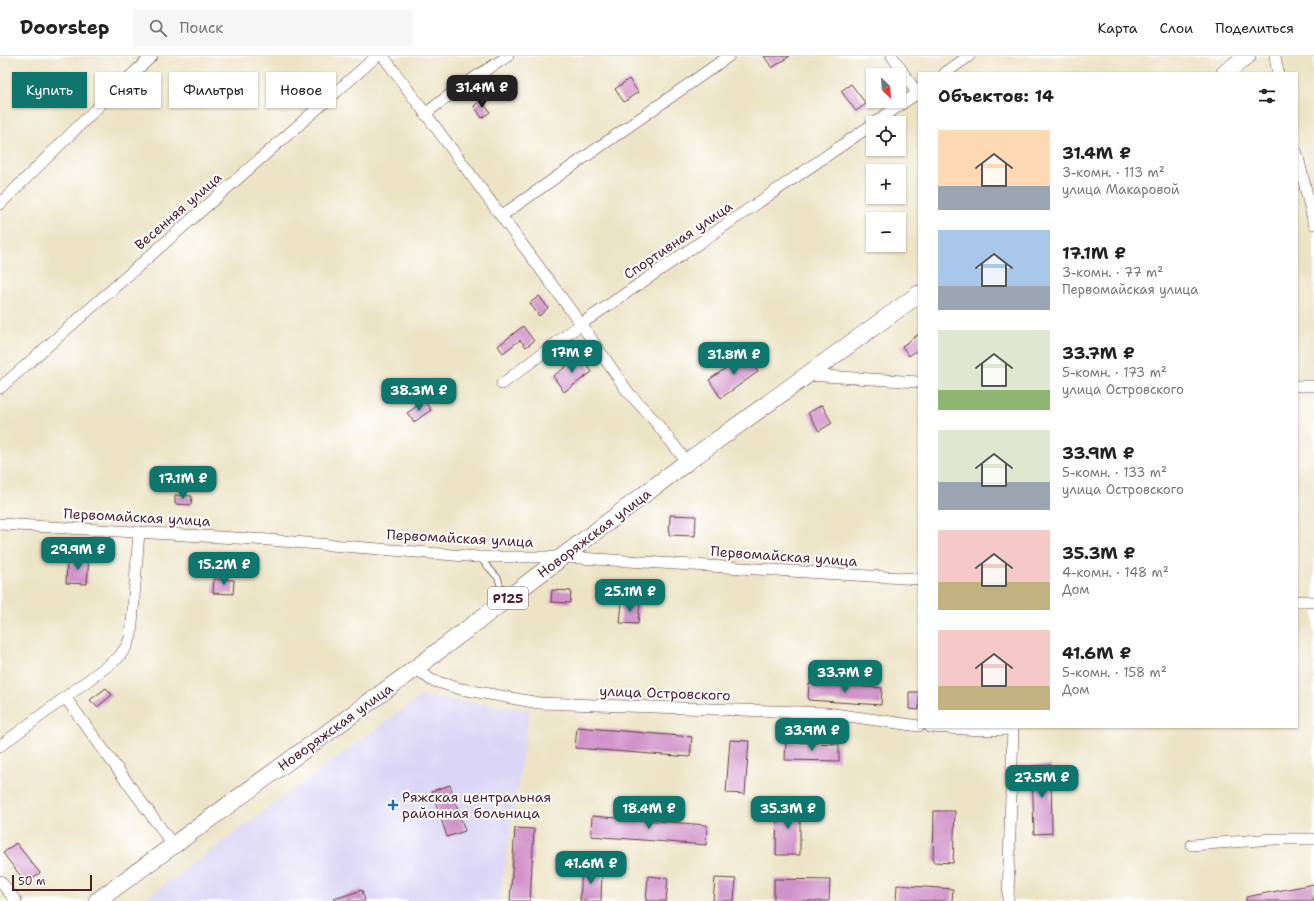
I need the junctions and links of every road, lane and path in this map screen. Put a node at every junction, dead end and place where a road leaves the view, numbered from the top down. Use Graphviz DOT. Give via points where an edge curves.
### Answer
graph roads {
  1 [pos="152,56"];
  2 [pos="376,56"];
  3 [pos="383,56"];
  4 [pos="508,56"];
  5 [pos="729,56"];
  6 [pos="892,56"];
  7 [pos="969,56"];
  8 [pos="1247,56"];
  9 [pos="1275,56"];
  10 [pos="946,72"];
  11 [pos="1226,72"];
  12 [pos="1278,72"];
  13 [pos="918,94"];
  14 [pos="425,114"];
  15 [pos="885,116"];
  16 [pos="866,128"];
  17 [pos="1298,157"];
  18 [pos="0,204"];
  19 [pos="502,216"];
  20 [pos="1314,224"];
  21 [pos="918,295"];
  22 [pos="581,324"];
  23 [pos="808,375"];
  24 [pos="918,382"];
  25 [pos="502,384"];
  26 [pos="1298,386"];
  27 [pos="1314,386"];
  28 [pos="0,388"];
  29 [pos="688,462"];
  30 [pos="0,524"];
  31 [pos="138,532"];
  32 [pos="478,557"];
  33 [pos="563,557"];
  34 [pos="918,579"];
  35 [pos="504,601"];
  36 [pos="1298,601"];
  37 [pos="1314,602"];
  38 [pos="416,668"];
  39 [pos="65,697"];
  40 [pos="918,726"];
  41 [pos="947,728"];
  42 [pos="1013,728"];
  43 [pos="0,746"];
  44 [pos="1314,839"];
  45 [pos="1192,845"];
  46 [pos="173,846"];
  47 [pos="0,881"];
  48 [pos="16,901"];
  49 [pos="97,901"];
  50 [pos="1008,901"];
  1 -- 18 [label="street"];
  2 -- 28 [label="street, Весенняя улица"];
  3 -- 14 [label="street"];
  4 -- 14 [label="street" via="457,89"];
  5 -- 19 [label="street"];
  6 -- 13 [label="street"];
  7 -- 10 [label="street"];
  8 -- 11 [label="main road"];
  9 -- 12 [label="street"];
  13 -- 15 [label="street, Спортивная улица"];
  14 -- 19 [label="street"];
  16 -- 22 [label="street, Спортивная улица"];
  17 -- 20 [label="street"];
  19 -- 22 [label="street"];
  21 -- 23 [label="main road, Новоряжская улица / Р125"];
  22 -- 25 [label="street, Спортивная улица"];
  22 -- 29 [label="street" via="628,392"];
  23 -- 24 [label="street"];
  23 -- 29 [label="main road, Новоряжская улица / Р125"];
  26 -- 27 [label="street"];
  29 -- 33 [label="main road, Новоряжская улица / Р125"];
  30 -- 31 [label="street, Первомайская улица"];
  31 -- 32 [label="street, Первомайская улица"];
  31 -- 39 [label="street" via="131,636 118,658"];
  32 -- 33 [label="street, Первомайская улица"];
  32 -- 35 [label="lane" via="498,578"];
  33 -- 34 [label="street, Первомайская улица"];
  33 -- 35 [label="main road, Новоряжская улица / Р125"];
  35 -- 38 [label="main road, Новоряжская улица / Р125"];
  36 -- 37 [label="street"];
  38 -- 40 [label="street, улица Островского" via="431,680 462,689 539,703 827,713"];
  38 -- 46 [label="main road, Новоряжская улица / Р125"];
  39 -- 43 [label="street"];
  39 -- 46 [label="street"];
  41 -- 42 [label="street"];
  42 -- 50 [label="street"];
  44 -- 45 [label="street"];
  46 -- 49 [label="main road, Новоряжская улица / Р125"];
  47 -- 48 [label="street"];
}
